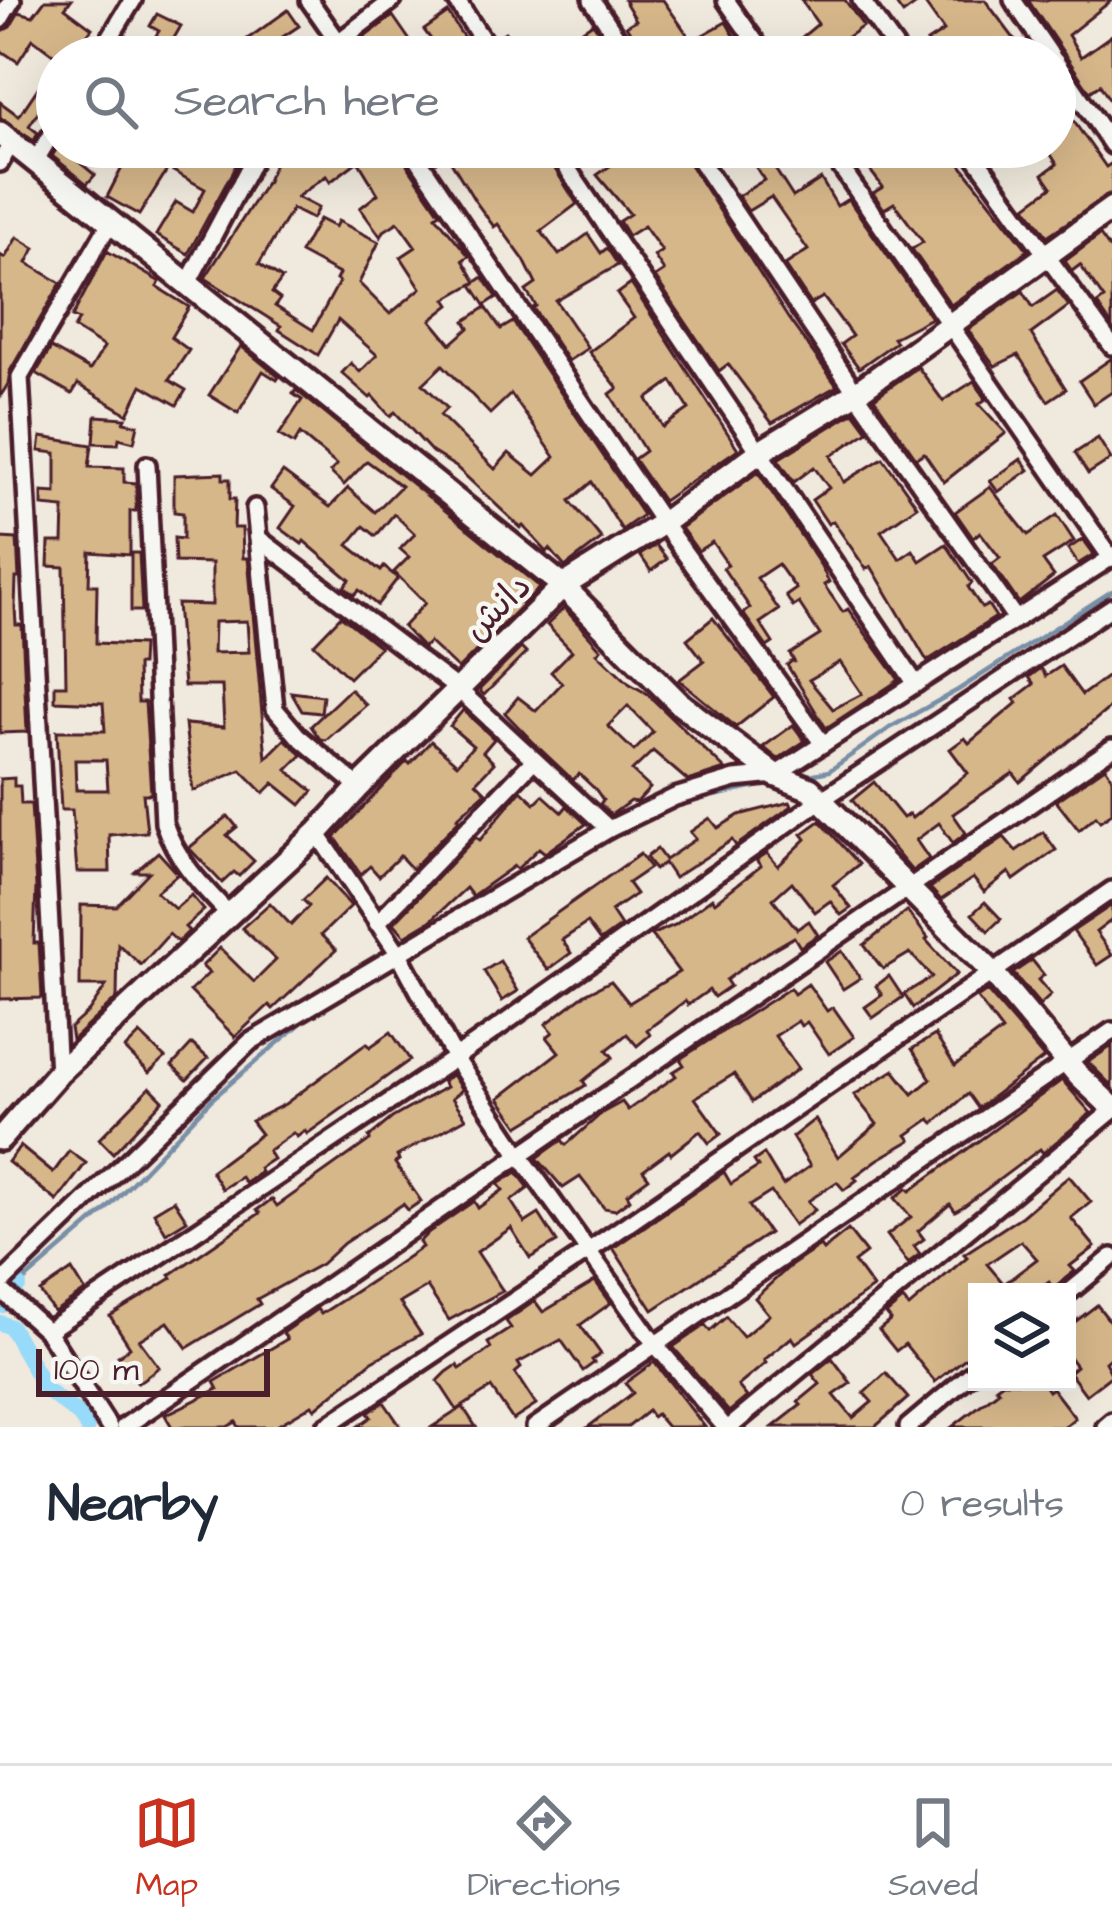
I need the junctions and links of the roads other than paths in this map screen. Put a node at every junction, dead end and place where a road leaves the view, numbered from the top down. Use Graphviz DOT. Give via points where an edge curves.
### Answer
graph roads {
  1 [pos="12,0"];
  2 [pos="133,0"];
  3 [pos="309,0"];
  4 [pos="393,0"];
  5 [pos="456,0"];
  6 [pos="592,0"];
  7 [pos="726,0"];
  8 [pos="861,0"];
  9 [pos="1013,0"];
  10 [pos="0,20"];
  11 [pos="111,36"];
  12 [pos="335,36"];
  13 [pos="347,36"];
  14 [pos="480,36"];
  15 [pos="616,36"];
  16 [pos="751,36"];
  17 [pos="887,36"];
  18 [pos="1038,36"];
  19 [pos="1076,92"];
  20 [pos="6,137"];
  21 [pos="1112,146"];
  22 [pos="36,160"];
  23 [pos="0,163"];
  24 [pos="46,168"];
  25 [pos="249,168"];
  26 [pos="424,168"];
  27 [pos="568,168"];
  28 [pos="705,168"];
  29 [pos="842,168"];
  30 [pos="983,168"];
  31 [pos="1112,208"];
  32 [pos="111,220"];
  33 [pos="1046,254"];
  34 [pos="188,283"];
  35 [pos="950,325"];
  36 [pos="1112,346"];
  37 [pos="856,392"];
  38 [pos="757,454"];
  39 [pos="147,465"];
  40 [pos="254,508"];
  41 [pos="663,523"];
  42 [pos="258,538"];
  43 [pos="1111,557"];
  44 [pos="563,586"];
  45 [pos="1112,607"];
  46 [pos="1016,619"];
  47 [pos="916,684"];
  48 [pos="459,690"];
  49 [pos="823,744"];
  50 [pos="1112,748"];
  51 [pos="534,760"];
  52 [pos="775,775"];
  53 [pos="359,787"];
  54 [pos="816,794"];
  55 [pos="609,830"];
  56 [pos="317,833"];
  57 [pos="908,886"];
  58 [pos="1112,890"];
  59 [pos="228,913"];
  60 [pos="377,923"];
  61 [pos="399,954"];
  62 [pos="992,972"];
  63 [pos="1112,1031"];
  64 [pos="454,1058"];
  65 [pos="1068,1062"];
  66 [pos="58,1073"];
  67 [pos="1112,1109"];
  68 [pos="0,1139"];
  69 [pos="519,1154"];
  70 [pos="587,1252"];
  71 [pos="1112,1257"];
  72 [pos="0,1287"];
  73 [pos="1076,1287"];
  74 [pos="47,1331"];
  75 [pos="654,1343"];
  76 [pos="968,1377"];
  77 [pos="1112,1421"];
  78 [pos="109,1427"];
  79 [pos="124,1427"];
  80 [pos="325,1427"];
  81 [pos="535,1427"];
  82 [pos="727,1427"];
  83 [pos="908,1427"];
  84 [pos="1105,1427"];
  1 -- 10 [label="street"];
  2 -- 11 [label="street"];
  3 -- 12 [label="street"];
  4 -- 13 [label="street"];
  5 -- 14 [label="street"];
  6 -- 15 [label="street"];
  7 -- 16 [label="street"];
  8 -- 17 [label="street"];
  9 -- 18 [label="street"];
  19 -- 21 [label="street"];
  20 -- 22 [label="main road"];
  20 -- 23 [label="street"];
  24 -- 32 [label="main road"];
  25 -- 34 [label="street"];
  26 -- 41 [label="street"];
  27 -- 38 [label="street"];
  28 -- 37 [label="street"];
  29 -- 35 [label="street"];
  30 -- 33 [label="street"];
  31 -- 33 [label="main road, دانش"];
  32 -- 34 [label="main road"];
  32 -- 66 [label="street" via="20,376"];
  33 -- 35 [label="main road, دانش"];
  33 -- 36 [label="street"];
  34 -- 44 [label="main road"];
  35 -- 37 [label="main road, دانش"];
  35 -- 43 [label="street"];
  37 -- 38 [label="main road, دانش"];
  37 -- 46 [label="street"];
  38 -- 41 [label="main road, دانش"];
  38 -- 47 [label="street"];
  39 -- 59 [label="street" via="164,823 188,872"];
  40 -- 42 [label="street"];
  41 -- 44 [label="main road, دانش"];
  41 -- 49 [label="street"];
  42 -- 48 [label="street"];
  42 -- 53 [label="street" via="275,710"];
  43 -- 46 [label="street"];
  44 -- 48 [label="main road, دانش"];
  44 -- 52 [label="main road" via="681,705"];
  45 -- 54 [label="street"];
  46 -- 47 [label="street"];
  47 -- 49 [label="street"];
  48 -- 51 [label="street"];
  48 -- 53 [label="main road, دانش"];
  49 -- 52 [label="street"];
  50 -- 57 [label="street"];
  51 -- 55 [label="street"];
  51 -- 60 [label="street"];
  52 -- 54 [label="main road"];
  52 -- 55 [label="street" via="675,797"];
  53 -- 56 [label="main road, دانش"];
  54 -- 57 [label="main road"];
  54 -- 64 [label="street"];
  55 -- 61 [label="street"];
  56 -- 59 [label="main road, دانش"];
  56 -- 60 [label="street"];
  57 -- 62 [label="main road"];
  57 -- 69 [label="street"];
  58 -- 62 [label="street"];
  59 -- 66 [label="main road, دانش"];
  60 -- 61 [label="street"];
  61 -- 64 [label="street"];
  61 -- 72 [label="street" via="250,1042"];
  62 -- 65 [label="main road"];
  62 -- 70 [label="street"];
  63 -- 65 [label="street"];
  64 -- 69 [label="street"];
  64 -- 74 [label="street"];
  65 -- 67 [label="main road"];
  65 -- 75 [label="street"];
  66 -- 68 [label="main road, دانش"];
  67 -- 82 [label="street"];
  69 -- 70 [label="street"];
  69 -- 79 [label="street"];
  70 -- 75 [label="street"];
  70 -- 80 [label="street"];
  71 -- 73 [label="street"];
  72 -- 74 [label="street"];
  74 -- 78 [label="street"];
  75 -- 81 [label="street"];
  75 -- 82 [label="street"];
  76 -- 83 [label="street"];
  77 -- 84 [label="street"];
}
